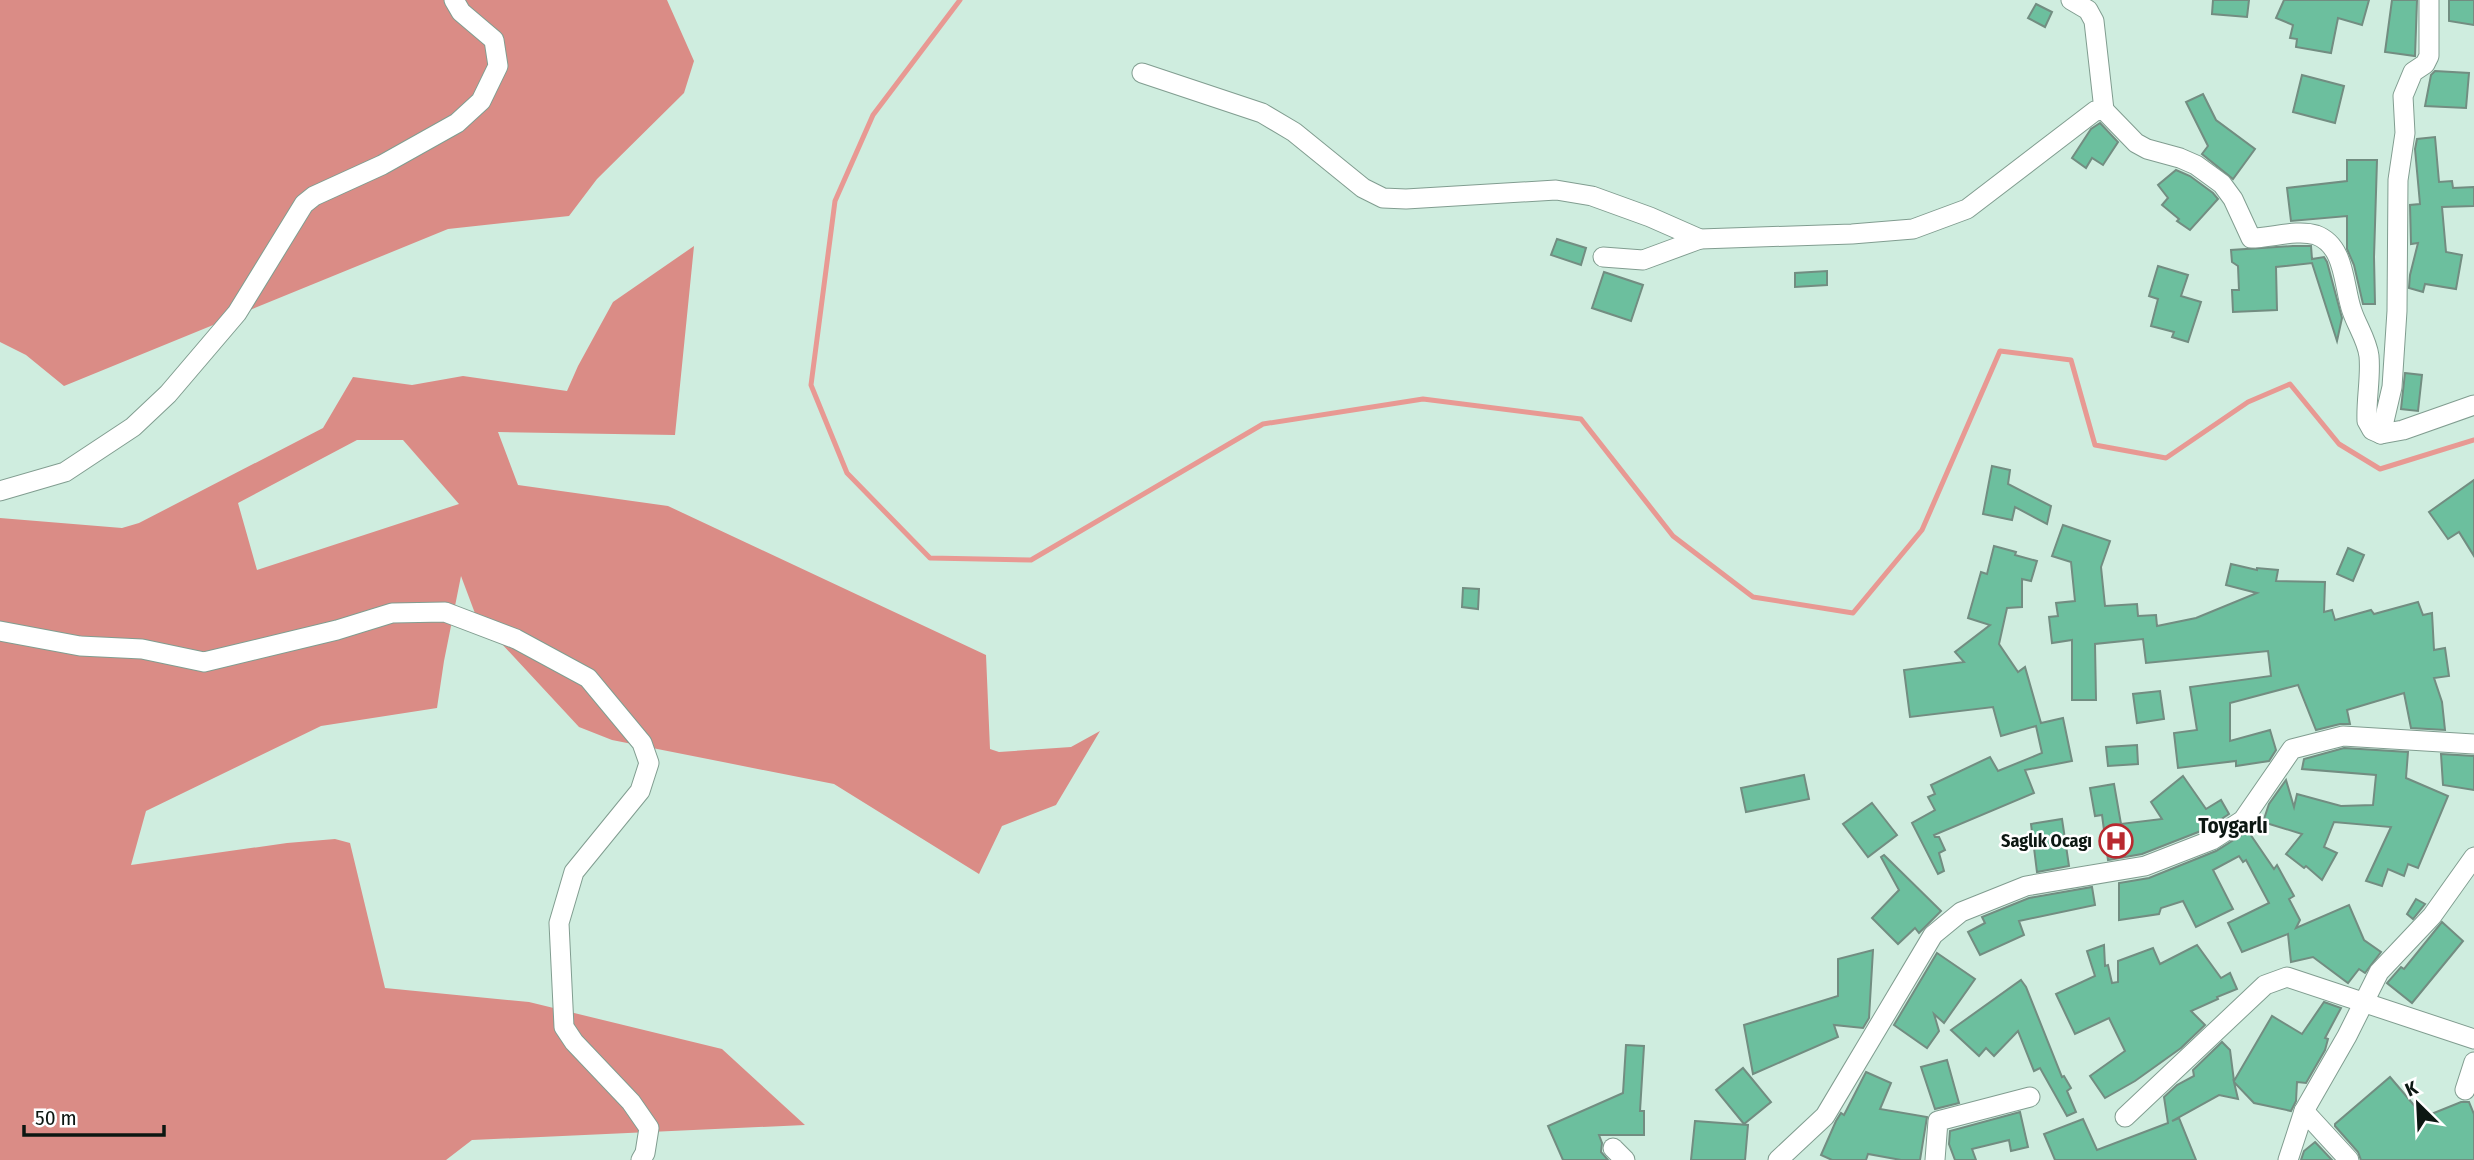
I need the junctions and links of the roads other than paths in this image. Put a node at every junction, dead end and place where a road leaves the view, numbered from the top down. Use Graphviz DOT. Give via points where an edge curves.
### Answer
graph roads {
  1 [pos="454,0"];
  2 [pos="2071,0"];
  3 [pos="2429,0"];
  4 [pos="1142,73"];
  5 [pos="2104,110"];
  6 [pos="1700,239"];
  7 [pos="1603,257"];
  8 [pos="2474,405"];
  9 [pos="2381,434"];
  10 [pos="0,491"];
  11 [pos="0,631"];
  12 [pos="2474,744"];
  13 [pos="2474,857"];
  14 [pos="2363,1003"];
  15 [pos="2474,1039"];
  16 [pos="2474,1062"];
  17 [pos="2465,1090"];
  18 [pos="2030,1097"];
  19 [pos="2304,1111"];
  20 [pos="2126,1117"];
  21 [pos="641,1160"];
  22 [pos="1778,1160"];
  23 [pos="1935,1160"];
  24 [pos="2288,1160"];
  25 [pos="2348,1160"];
  1 -- 10 [label="street" via="461,12 494,40 498,66 481,101 457,123 304,204 237,313 134,427 65,472"];
  2 -- 5 [label="street" via="2088,10 2094,21"];
  3 -- 9 [label="street" via="2429,56 2426,64 2413,72 2403,96 2397,312 2392,387"];
  4 -- 6 [label="street" via="1262,113 1383,198 1556,190 1592,196"];
  5 -- 6 [label="street" via="2095,111 1967,209 1913,229"];
  5 -- 9 [label="street" via="2136,143 2196,165 2222,184 2251,238 2306,234 2329,244 2340,261 2350,308 2369,357 2367,421"];
  6 -- 7 [label="street" via="1643,260"];
  8 -- 9 [label="street"];
  11 -- 21 [label="street" via="80,646 142,649 204,662 392,613 444,612 516,639 588,678 642,743 649,763 640,791 574,872 559,923 564,1027 649,1128"];
  12 -- 22 [label="street" via="2343,736 2292,749 2243,820 2212,840 2144,866 2026,886 1961,912 1933,935 1825,1116"];
  13 -- 14 [label="street" via="2432,916 2379,972"];
  14 -- 15 [label="street"];
  14 -- 19 [label="street"];
  14 -- 20 [label="street" via="2287,977 2265,985"];
  16 -- 17 [label="street"];
  18 -- 23 [label="street" via="1938,1121"];
  19 -- 24 [label="street"];
  19 -- 25 [label="street"];
}
